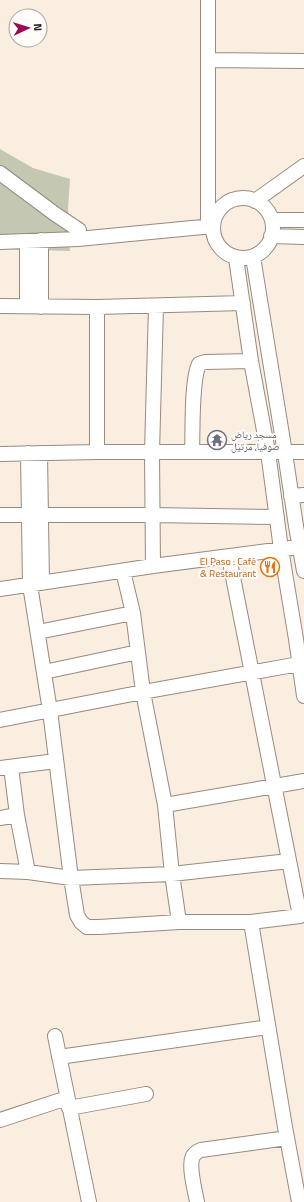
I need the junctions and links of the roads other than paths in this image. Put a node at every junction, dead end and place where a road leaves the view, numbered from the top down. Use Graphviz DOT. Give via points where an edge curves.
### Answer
graph roads {
  1 [pos="208,0"];
  2 [pos="209,60"];
  3 [pos="304,61"];
  4 [pos="304,166"];
  5 [pos="0,173"];
  6 [pos="255,201"];
  7 [pos="272,220"];
  8 [pos="304,220"];
  9 [pos="210,226"];
  10 [pos="79,230"];
  11 [pos="271,236"];
  12 [pos="304,237"];
  13 [pos="41,240"];
  14 [pos="27,241"];
  15 [pos="0,242"];
  16 [pos="252,257"];
  17 [pos="236,258"];
  18 [pos="243,304"];
  19 [pos="0,306"];
  20 [pos="34,306"];
  21 [pos="156,306"];
  22 [pos="97,307"];
  23 [pos="251,361"];
  24 [pos="97,452"];
  25 [pos="152,452"];
  26 [pos="192,452"];
  27 [pos="268,452"];
  28 [pos="304,452"];
  29 [pos="34,453"];
  30 [pos="285,453"];
  31 [pos="0,454"];
  32 [pos="297,496"];
  33 [pos="0,515"];
  34 [pos="34,515"];
  35 [pos="152,515"];
  36 [pos="277,517"];
  37 [pos="300,546"];
  38 [pos="281,549"];
  39 [pos="228,557"];
  40 [pos="153,566"];
  41 [pos="123,571"];
  42 [pos="304,571"];
  43 [pos="36,584"];
  44 [pos="0,589"];
  45 [pos="133,613"];
  46 [pos="38,632"];
  47 [pos="138,652"];
  48 [pos="299,664"];
  49 [pos="44,672"];
  50 [pos="251,672"];
  51 [pos="143,692"];
  52 [pos="304,696"];
  53 [pos="50,710"];
  54 [pos="0,719"];
  55 [pos="56,761"];
  56 [pos="6,768"];
  57 [pos="304,781"];
  58 [pos="274,786"];
  59 [pos="165,805"];
  60 [pos="17,815"];
  61 [pos="0,818"];
  62 [pos="289,861"];
  63 [pos="0,871"];
  64 [pos="28,872"];
  65 [pos="172,874"];
  66 [pos="71,878"];
  67 [pos="302,915"];
  68 [pos="179,922"];
  69 [pos="251,922"];
  70 [pos="268,1027"];
  71 [pos="55,1036"];
  72 [pos="59,1057"];
  73 [pos="146,1094"];
  74 [pos="68,1103"];
  75 [pos="0,1120"];
  76 [pos="287,1138"];
  77 [pos="89,1202"];
  78 [pos="197,1202"];
  79 [pos="299,1202"];
  1 -- 2 [label="street"];
  2 -- 3 [label="street"];
  2 -- 9 [label="street"];
  4 -- 6 [label="street"];
  5 -- 10 [label="street"];
  6 -- 7 [label="street" via="264,208"];
  6 -- 9 [label="street" via="244,198 233,200 223,206"];
  7 -- 8 [label="street"];
  7 -- 11 [label="street"];
  9 -- 13 [label="street" via="78,239"];
  9 -- 17 [label="street" via="217,244 223,251"];
  11 -- 12 [label="street"];
  11 -- 16 [label="street" via="262,251"];
  13 -- 14 [label="street"];
  13 -- 20 [label="street"];
  14 -- 15 [label="street"];
  14 -- 20 [label="street"];
  16 -- 17 [label="street"];
  16 -- 30 [label="street"];
  17 -- 18 [label="street"];
  18 -- 21 [label="street"];
  18 -- 23 [label="street"];
  19 -- 20 [label="street"];
  20 -- 22 [label="street"];
  21 -- 22 [label="street"];
  21 -- 25 [label="street"];
  22 -- 24 [label="street"];
  23 -- 26 [label="street" via="199,364 195,385"];
  23 -- 27 [label="street"];
  24 -- 25 [label="street"];
  24 -- 29 [label="street"];
  25 -- 26 [label="street"];
  25 -- 35 [label="street"];
  26 -- 27 [label="street"];
  27 -- 30 [label="street"];
  27 -- 36 [label="street"];
  28 -- 30 [label="street"];
  29 -- 31 [label="street"];
  29 -- 34 [label="street"];
  30 -- 32 [label="street"];
  32 -- 37 [label="street"];
  33 -- 34 [label="street"];
  34 -- 35 [label="street"];
  34 -- 43 [label="street"];
  35 -- 36 [label="street"];
  35 -- 40 [label="street"];
  36 -- 38 [label="street"];
  37 -- 38 [label="street"];
  37 -- 42 [label="street"];
  38 -- 39 [label="street"];
  38 -- 48 [label="street"];
  39 -- 40 [label="street"];
  39 -- 50 [label="street"];
  40 -- 41 [label="street"];
  41 -- 43 [label="street"];
  41 -- 45 [label="street"];
  43 -- 44 [label="street"];
  43 -- 46 [label="street"];
  45 -- 46 [label="street"];
  45 -- 47 [label="street"];
  46 -- 49 [label="street"];
  47 -- 49 [label="street"];
  47 -- 51 [label="street"];
  48 -- 50 [label="street"];
  48 -- 52 [label="street"];
  49 -- 53 [label="street"];
  50 -- 51 [label="street"];
  50 -- 58 [label="street"];
  51 -- 53 [label="street"];
  51 -- 59 [label="street"];
  53 -- 54 [label="street"];
  53 -- 55 [label="street"];
  55 -- 56 [label="street"];
  55 -- 66 [label="street"];
  56 -- 60 [label="street"];
  57 -- 58 [label="street"];
  58 -- 59 [label="street"];
  58 -- 62 [label="street"];
  59 -- 65 [label="street"];
  60 -- 61 [label="street"];
  60 -- 64 [label="street"];
  62 -- 65 [label="street"];
  62 -- 67 [label="street"];
  63 -- 64 [label="street"];
  64 -- 66 [label="street"];
  65 -- 66 [label="street"];
  65 -- 68 [label="street"];
  66 -- 68 [label="street" via="77,915 87,927"];
  67 -- 69 [label="street"];
  68 -- 69 [label="street"];
  69 -- 70 [label="street"];
  70 -- 72 [label="street"];
  70 -- 76 [label="street"];
  71 -- 72 [label="street"];
  72 -- 74 [label="street"];
  73 -- 74 [label="street"];
  74 -- 75 [label="street"];
  74 -- 77 [label="street"];
  76 -- 78 [label="street" via="201,1150 196,1153 193,1157 192,1170"];
  76 -- 79 [label="street"];
}
